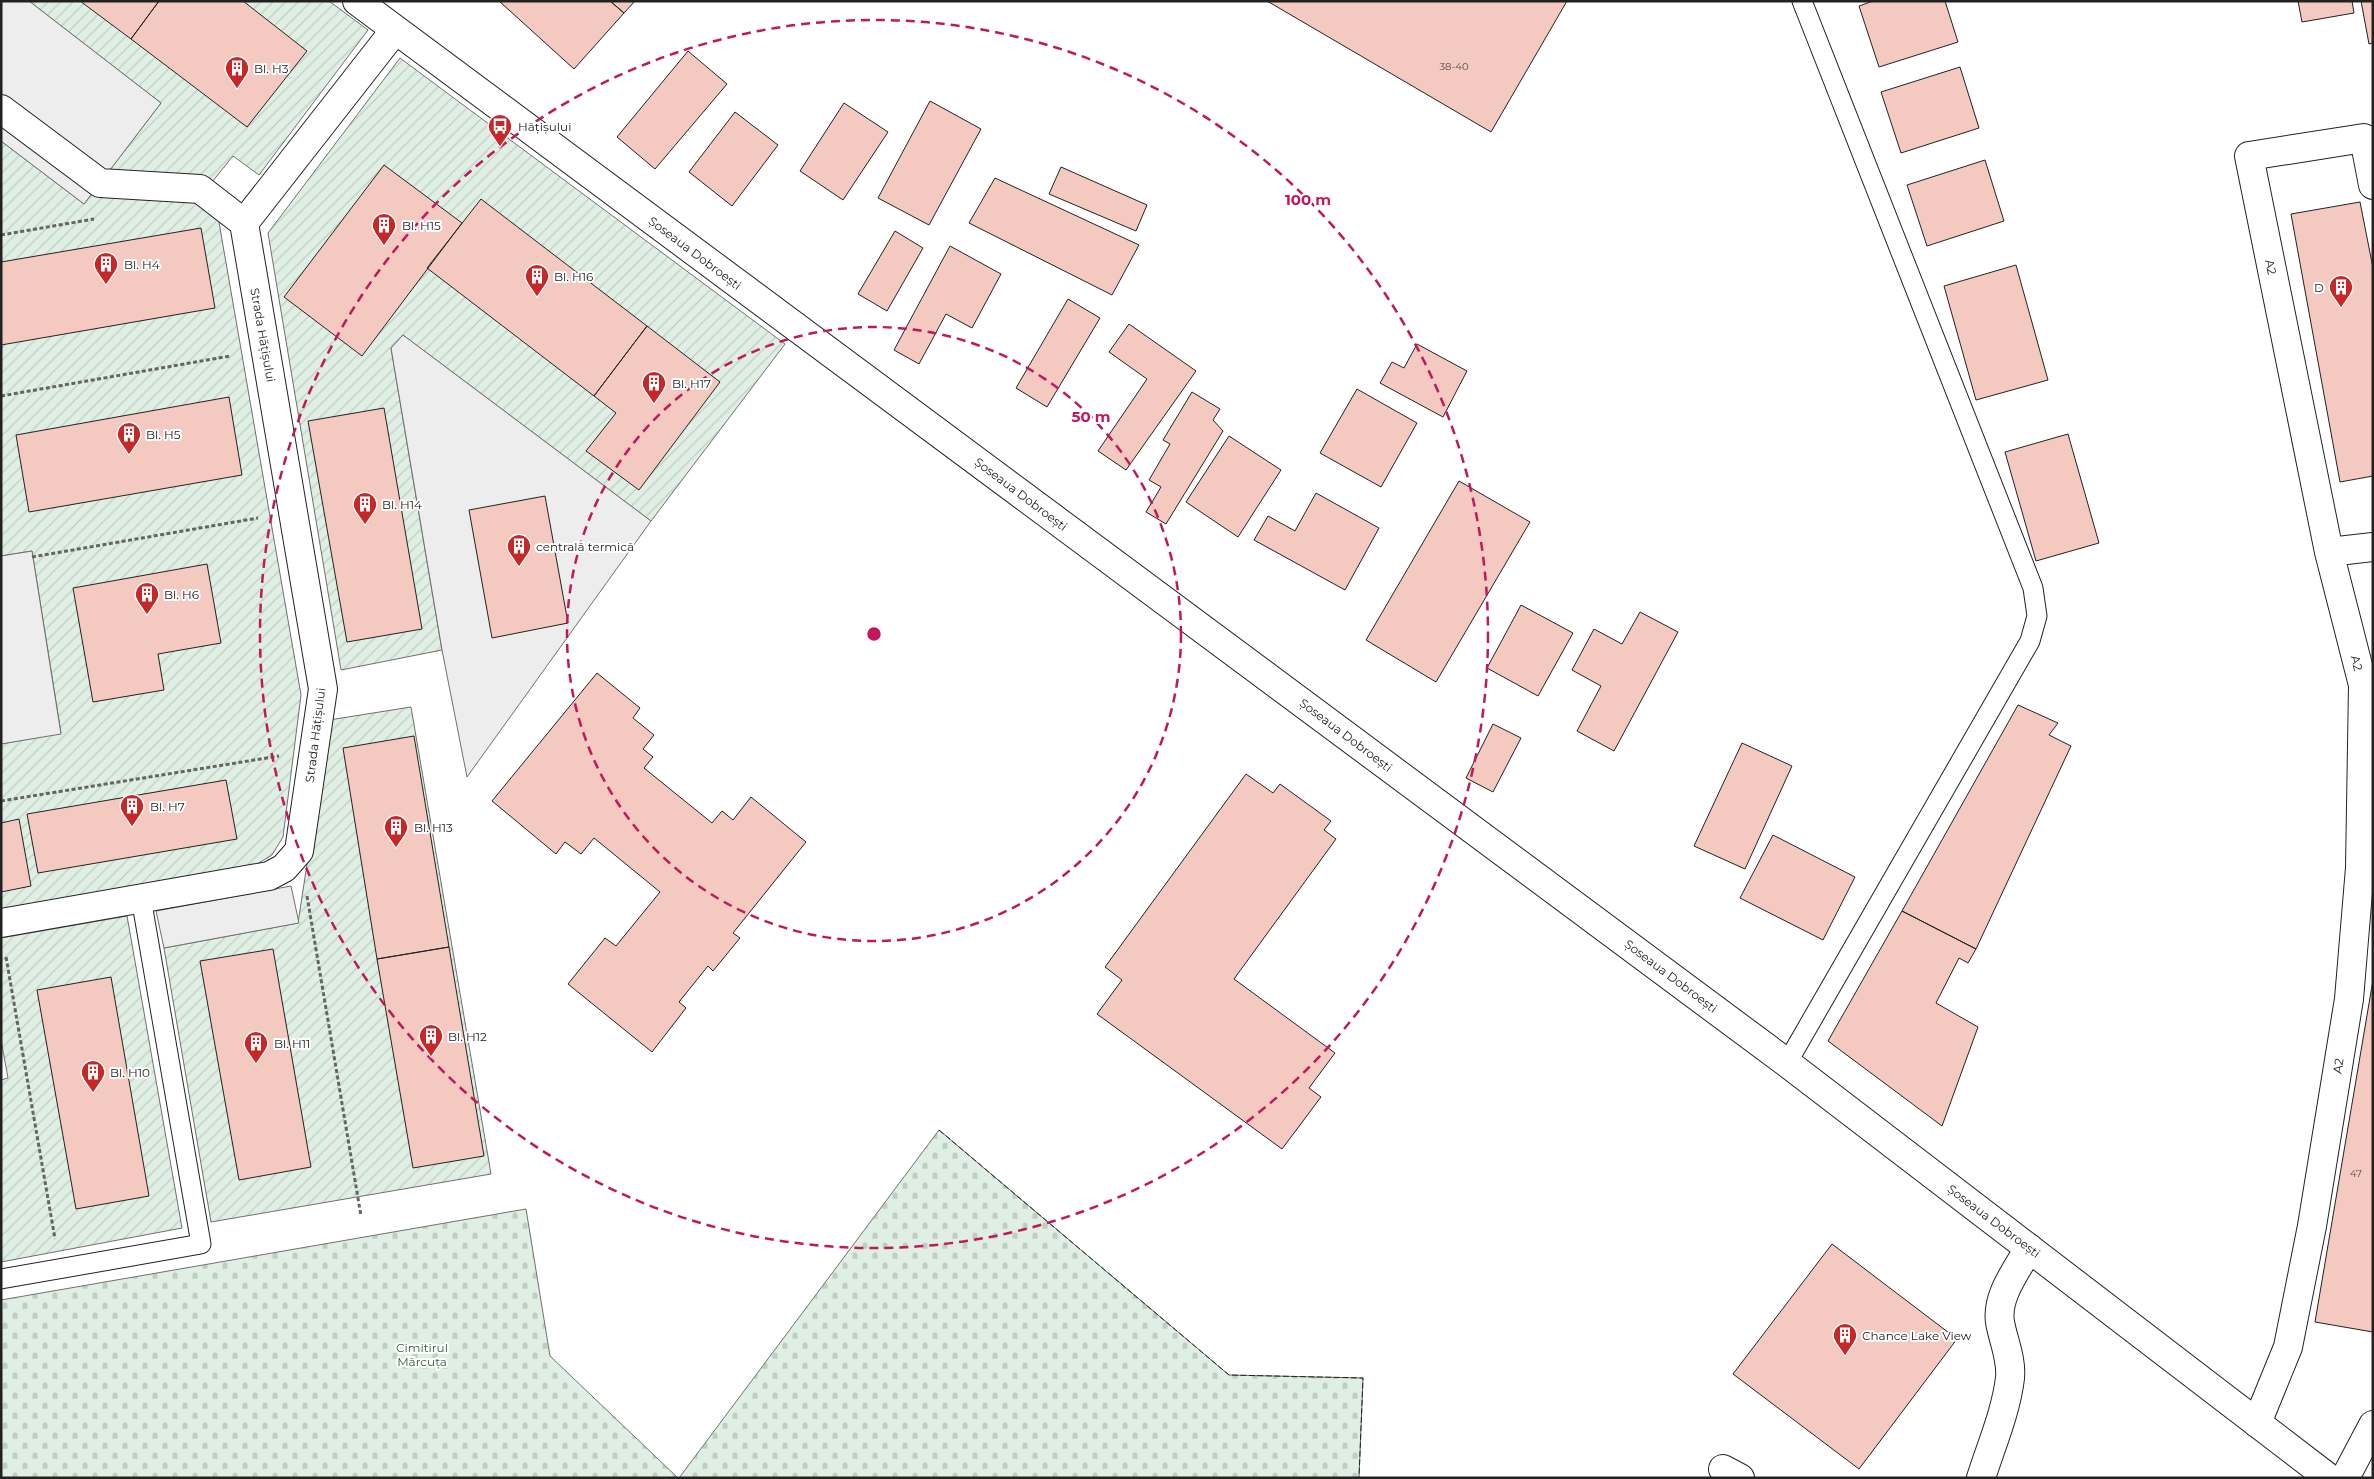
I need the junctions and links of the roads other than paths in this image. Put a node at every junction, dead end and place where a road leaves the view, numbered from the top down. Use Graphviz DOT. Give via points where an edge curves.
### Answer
graph roads {
  1 [pos="357,1"];
  2 [pos="1802,1"];
  3 [pos="394,30"];
  4 [pos="1,109"];
  5 [pos="2373,185"];
  6 [pos="244,223"];
  7 [pos="2373,547"];
  8 [pos="2330,552"];
  9 [pos="141,898"];
  10 [pos="1,923"];
  11 [pos="1787,1063"];
  12 [pos="2029,1248"];
  13 [pos="1,1279"];
  14 [pos="2257,1424"];
  15 [pos="2373,1425"];
  16 [pos="1981,1478"];
  17 [pos="2329,1478"];
  18 [pos="2345,1478"];
  1 -- 3 [label="street, Șoseaua Dobroești"];
  2 -- 11 [label="lane" via="2033,588 2037,616 2030,641"];
  3 -- 6 [label="street"];
  3 -- 11 [label="street, Șoseaua Dobroești"];
  4 -- 6 [label="street" via="100,183 200,189"];
  5 -- 8 [label="street, A2" via="2364,138 2248,156"];
  6 -- 9 [label="street, Strada Hățișului" via="323,689 299,851 284,868 269,876"];
  7 -- 8 [label="street"];
  8 -- 14 [label="street, A2" via="2362,684 2360,868 2349,998 2312,1226 2288,1347"];
  9 -- 10 [label="street"];
  9 -- 13 [label="lane" via="201,1244"];
  11 -- 12 [label="street, Șoseaua Dobroești"];
  12 -- 14 [label="street, Șoseaua Dobroești"];
  12 -- 16 [label="street" via="2001,1300 2000,1320 2010,1376 2007,1396"];
  14 -- 17 [label="street, Șoseaua Dobroești"];
  15 -- 18 [label="street"];
}
